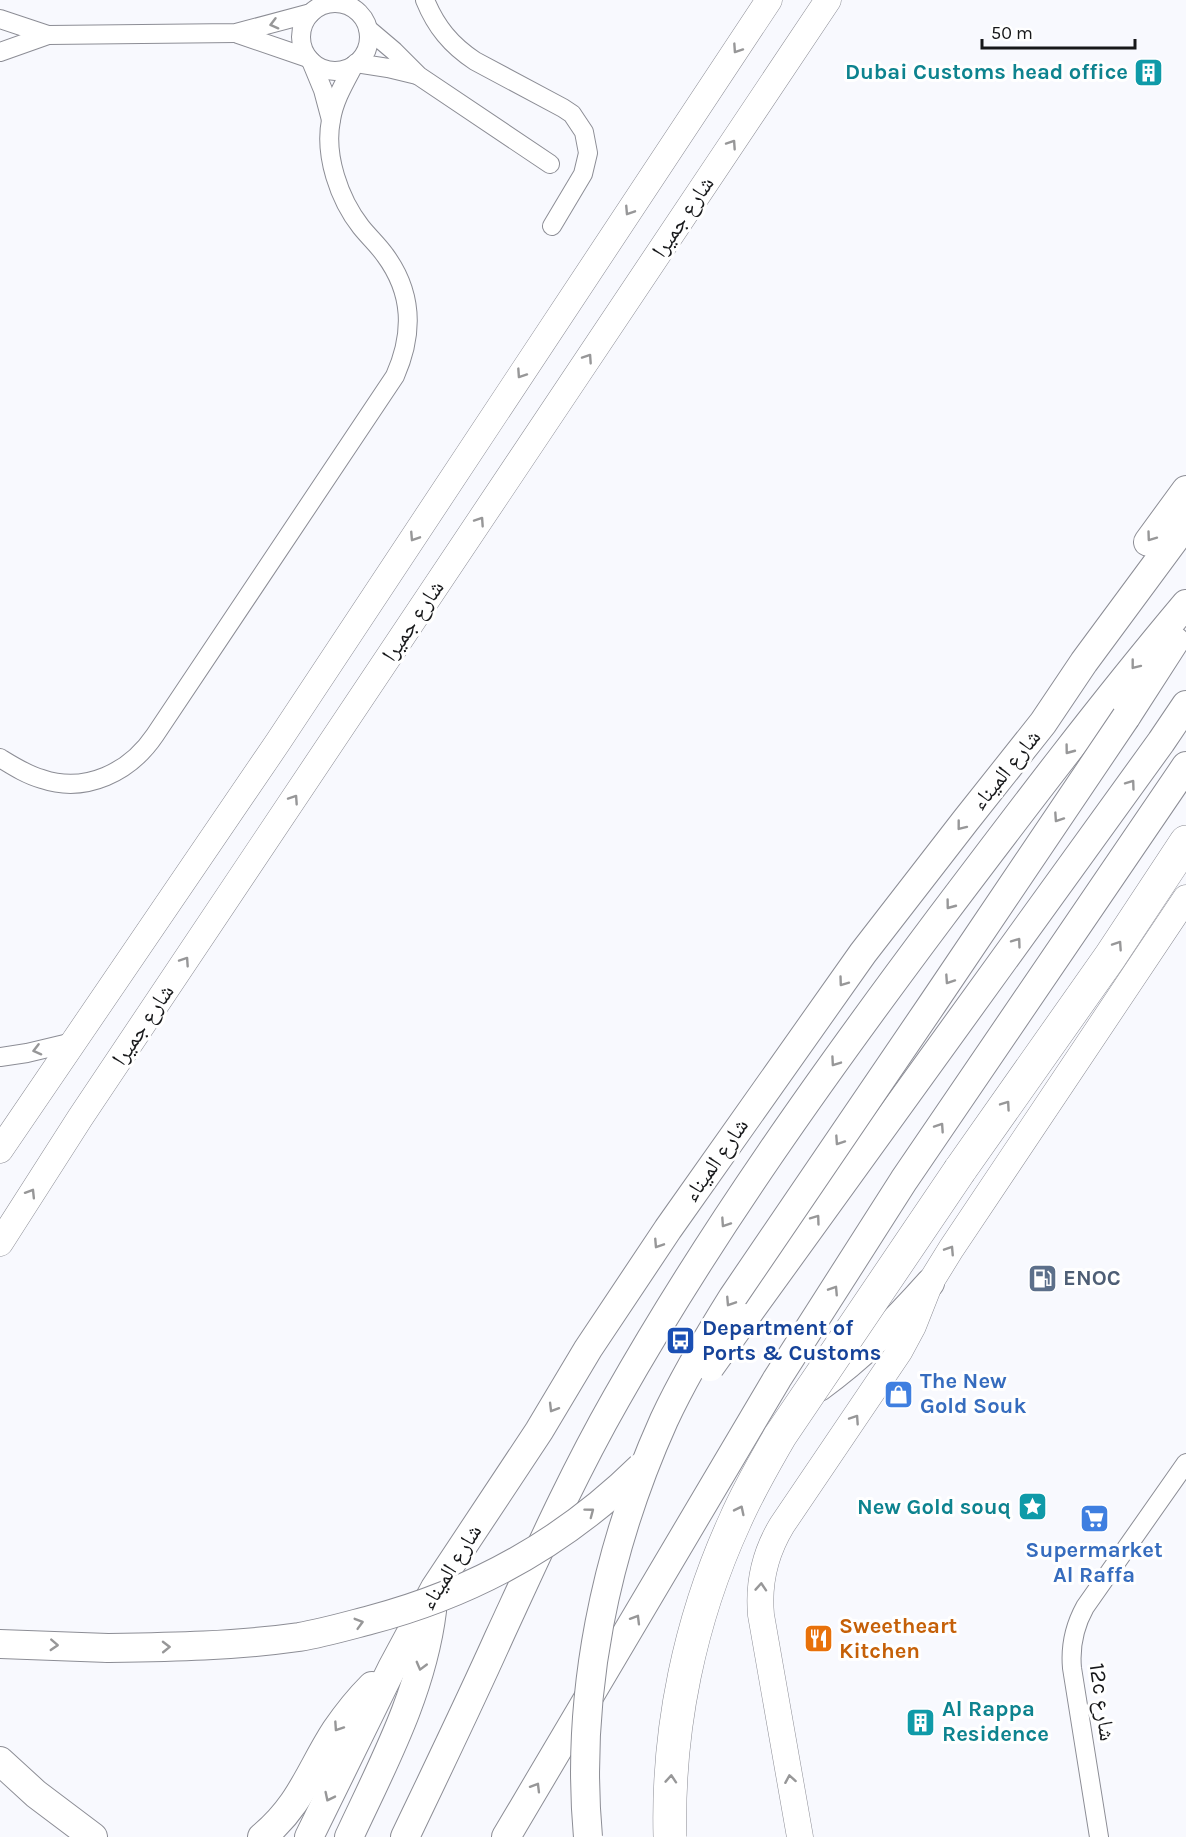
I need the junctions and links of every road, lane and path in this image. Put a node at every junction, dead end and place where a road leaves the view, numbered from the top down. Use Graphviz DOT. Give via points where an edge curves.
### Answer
graph roads {
  1 [pos="363,0"];
  2 [pos="426,0"];
  3 [pos="769,0"];
  4 [pos="828,0"];
  5 [pos="314,8"];
  6 [pos="0,19"];
  7 [pos="366,25"];
  8 [pos="237,33"];
  9 [pos="48,35"];
  10 [pos="0,52"];
  11 [pos="310,59"];
  12 [pos="355,64"];
  13 [pos="419,76"];
  14 [pos="331,120"];
  15 [pos="550,164"];
  16 [pos="552,226"];
  17 [pos="1186,490"];
  18 [pos="1186,524"];
  19 [pos="1186,604"];
  20 [pos="1186,624"];
  21 [pos="1084,662"];
  22 [pos="1186,705"];
  23 [pos="1115,710"];
  24 [pos="0,758"];
  25 [pos="1186,766"];
  26 [pos="1186,842"];
  27 [pos="1186,898"];
  28 [pos="73,1042"];
  29 [pos="0,1057"];
  30 [pos="0,1150"];
  31 [pos="0,1243"];
  32 [pos="930,1283"];
  33 [pos="744,1434"];
  34 [pos="1186,1463"];
  35 [pos="435,1588"];
  36 [pos="0,1644"];
  37 [pos="392,1668"];
  38 [pos="0,1761"];
  39 [pos="0,1785"];
  40 [pos="36,1794"];
  41 [pos="93,1837"];
  42 [pos="262,1837"];
  43 [pos="309,1837"];
  44 [pos="349,1837"];
  45 [pos="405,1837"];
  46 [pos="506,1837"];
  47 [pos="588,1837"];
  48 [pos="670,1837"];
  49 [pos="800,1837"];
  50 [pos="1099,1837"];
  1 -- 7 [label="street"];
  2 -- 16 [label="street" via="440,29 462,52 563,108 579,122 587,142 586,163"];
  3 -- 28 [label="street, شارع جميرا, one-way" via="278,742"];
  31 -- 4 [label="street, شارع جميرا, one-way"];
  5 -- 7 [label="street" via="345,5 359,14"];
  5 -- 8 [label="street, one-way"];
  5 -- 11 [label="street" via="301,35"];
  6 -- 9 [label="street"];
  7 -- 12 [label="street" via="367,48"];
  7 -- 13 [label="street"];
  8 -- 9 [label="street"];
  8 -- 11 [label="street"];
  9 -- 10 [label="street"];
  11 -- 12 [label="street" via="327,70"];
  11 -- 14 [label="street"];
  12 -- 13 [label="street"];
  12 -- 14 [label="street"];
  13 -- 15 [label="street"];
  14 -- 24 [label="street" via="331,157 342,194 360,226 393,266 405,296 408,328 395,376 136,758 97,780 68,784 31,776"];
  17 -- 21 [label="main road, one-way" via="1118,588"];
  18 -- 21 [label="main road, شارع الميناء"];
  19 -- 23 [label="main road, one-way"];
  20 -- 23 [label="main road"];
  21 -- 35 [label="main road, شارع الميناء, one-way" via="1043,723 863,953 757,1101 588,1349"];
  36 -- 22 [label="main road, one-way, bridge" via="191,1646 336,1630 403,1612 466,1588 531,1553 616,1491 644,1463"];
  23 -- 45 [label="main road, one-way, bridge" via="978,868 866,1018 658,1326 573,1479"];
  23 -- 47 [label="main road, one-way, bridge" via="927,1013 708,1336 664,1419 616,1551 605,1596 587,1733"];
  33 -- 25 [label="main road, one-way" via="904,1180"];
  48 -- 26 [label="highway, one-way, bridge" via="671,1777 681,1694 702,1608 734,1521 755,1480 785,1427"];
  32 -- 27 [label="street, one-way"];
  28 -- 29 [label="street, one-way"];
  28 -- 30 [label="street, شارع جميرا"];
  32 -- 33 [label="main road" via="840,1371"];
  49 -- 32 [label="street, one-way" via="761,1615 765,1563 782,1525 899,1352"];
  46 -- 33 [label="main road, one-way"];
  34 -- 50 [label="street, 12c شارع" via="1085,1607 1074,1635 1072,1668"];
  35 -- 37 [label="main road, شارع الميناء"];
  35 -- 44 [label="main road, one-way" via="424,1652 405,1713"];
  37 -- 42 [label="main road, one-way" via="352,1708 295,1802"];
  37 -- 43 [label="main road, شارع الميناء, one-way"];
  38 -- 40 [label="main road"];
  39 -- 40 [label="main road"];
  40 -- 41 [label="main road"];
}
